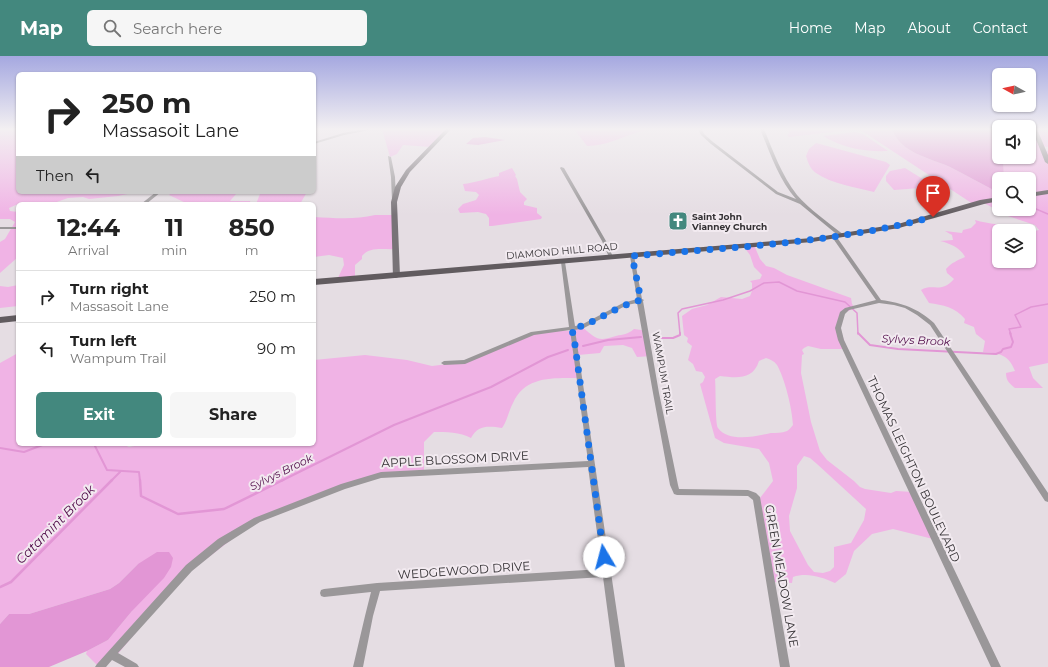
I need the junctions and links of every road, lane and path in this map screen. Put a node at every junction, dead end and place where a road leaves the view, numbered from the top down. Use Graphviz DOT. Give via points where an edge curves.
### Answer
graph roads {
  1 [pos="389,157"];
  2 [pos="422,158"];
  3 [pos="731,158"];
  4 [pos="775,158"];
  5 [pos="562,168"];
  6 [pos="1048,192"];
  7 [pos="156,194"];
  8 [pos="1036,194"];
  9 [pos="992,200"];
  10 [pos="146,202"];
  11 [pos="394,202"];
  12 [pos="802,203"];
  13 [pos="0,228"];
  14 [pos="16,228"];
  15 [pos="842,236"];
  16 [pos="834,237"];
  17 [pos="632,256"];
  18 [pos="611,258"];
  19 [pos="563,262"];
  20 [pos="396,276"];
  21 [pos="316,282"];
  22 [pos="641,300"];
  23 [pos="879,301"];
  24 [pos="16,318"];
  25 [pos="0,320"];
  26 [pos="572,329"];
  27 [pos="444,363"];
  28 [pos="592,464"];
  29 [pos="677,492"];
  30 [pos="1048,499"];
  31 [pos="607,573"];
  32 [pos="377,587"];
  33 [pos="324,593"];
  34 [pos="112,655"];
  35 [pos="100,667"];
  36 [pos="134,667"];
  37 [pos="358,667"];
  38 [pos="620,667"];
  39 [pos="785,667"];
  40 [pos="996,667"];
  1 -- 11 [label="street"];
  2 -- 11 [label="street" via="398,187"];
  3 -- 12 [label="street" via="777,193"];
  4 -- 12 [label="street"];
  5 -- 18 [label="street"];
  6 -- 8 [label="main road"];
  7 -- 10 [label="street"];
  9 -- 15 [label="main road, DIAMOND HILL ROAD" via="905,224"];
  11 -- 20 [label="street"];
  12 -- 15 [label="street"];
  13 -- 14 [label="street"];
  15 -- 16 [label="main road, DIAMOND HILL ROAD"];
  16 -- 17 [label="main road, DIAMOND HILL ROAD"];
  16 -- 23 [label="street"];
  17 -- 18 [label="main road, DIAMOND HILL ROAD"];
  17 -- 22 [label="street, WAMPUM TRAIL"];
  18 -- 19 [label="main road, DIAMOND HILL ROAD"];
  19 -- 20 [label="main road, DIAMOND HILL ROAD"];
  19 -- 26 [label="street"];
  20 -- 21 [label="main road, DIAMOND HILL ROAD"];
  22 -- 26 [label="street" via="625,304"];
  22 -- 29 [label="street, WAMPUM TRAIL" via="657,400"];
  23 -- 30 [label="street, THOMAS LEIGHTON BOULEVARD" via="895,303 916,311 932,324"];
  23 -- 40 [label="street, THOMAS LEIGHTON BOULEVARD" via="842,313 838,328 841,340"];
  24 -- 25 [label="main road"];
  26 -- 27 [label="street" via="533,333 465,362"];
  26 -- 28 [label="street"];
  28 -- 31 [label="street"];
  28 -- 34 [label="street, APPLE BLOSSOM DRIVE" via="381,475 275,512 239,530 189,568"];
  29 -- 39 [label="street, GREEN MEADOW LANE" via="748,493 757,499"];
  31 -- 32 [label="street, WEDGEWOOD DRIVE"];
  31 -- 38 [label="street"];
  32 -- 33 [label="street, WEDGEWOOD DRIVE"];
  32 -- 37 [label="street"];
  34 -- 35 [label="street, APPLE BLOSSOM DRIVE"];
  34 -- 36 [label="street"];
}
